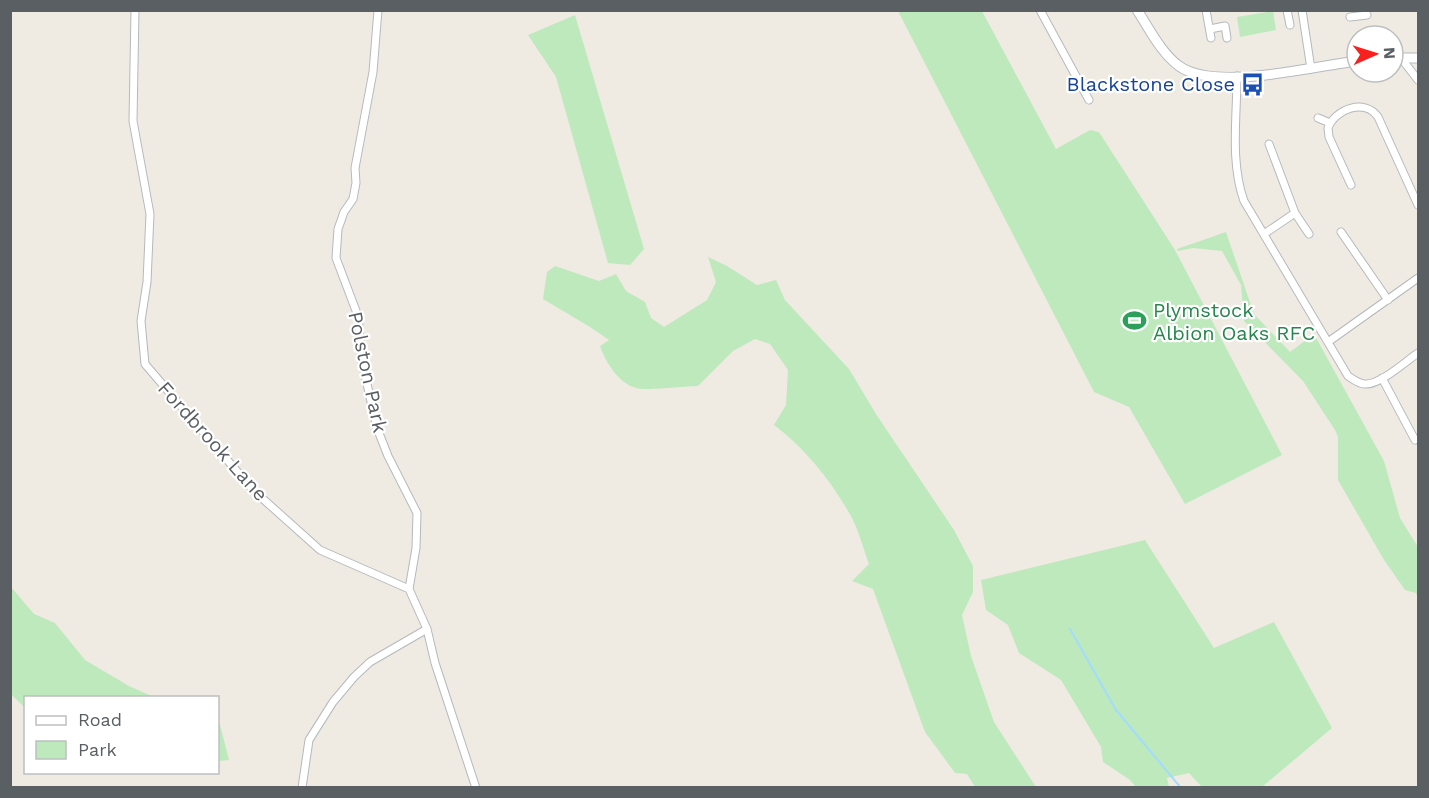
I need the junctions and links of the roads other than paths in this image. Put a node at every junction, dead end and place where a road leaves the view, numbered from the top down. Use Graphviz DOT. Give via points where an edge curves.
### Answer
graph roads {
  1 [pos="135,10"];
  2 [pos="378,10"];
  3 [pos="1040,10"];
  4 [pos="1137,10"];
  5 [pos="1206,10"];
  6 [pos="1287,10"];
  7 [pos="1302,10"];
  8 [pos="1359,13"];
  9 [pos="1367,15"];
  10 [pos="1350,17"];
  11 [pos="1290,24"];
  12 [pos="1210,29"];
  13 [pos="1211,38"];
  14 [pos="1227,38"];
  15 [pos="1345,63"];
  16 [pos="1405,66"];
  17 [pos="1311,69"];
  18 [pos="1238,76"];
  19 [pos="1419,80"];
  20 [pos="1089,100"];
  21 [pos="1318,118"];
  22 [pos="1330,123"];
  23 [pos="1269,144"];
  24 [pos="1279,171"];
  25 [pos="1272,174"];
  26 [pos="1351,185"];
  27 [pos="1415,204"];
  28 [pos="1295,213"];
  29 [pos="1341,232"];
  30 [pos="1264,234"];
  31 [pos="1308,234"];
  32 [pos="1354,237"];
  33 [pos="1347,242"];
  34 [pos="1419,278"];
  35 [pos="1388,300"];
  36 [pos="1328,342"];
  37 [pos="1419,353"];
  38 [pos="1382,378"];
  39 [pos="1418,428"];
  40 [pos="1410,433"];
  41 [pos="1415,440"];
  42 [pos="409,590"];
  43 [pos="427,629"];
  44 [pos="302,788"];
  45 [pos="476,788"];
  1 -- 42 [label="street, Fordbrook Lane" via="133,121 150,214 141,321 145,364 253,490 320,550"];
  2 -- 42 [label="street, Polston Park" via="356,183 353,199 338,229 336,258 358,316 362,362 377,428 417,513"];
  3 -- 20 [label="street"];
  4 -- 18 [label="street" via="1177,65 1202,75"];
  5 -- 12 [label="street"];
  6 -- 11 [label="street"];
  7 -- 17 [label="street"];
  8 -- 9 [label="street"];
  8 -- 10 [label="street"];
  12 -- 13 [label="street"];
  12 -- 14 [label="street" via="1224,26"];
  15 -- 17 [label="street"];
  16 -- 19 [label="street"];
  17 -- 18 [label="street"];
  18 -- 30 [label="street" via="1236,150 1240,188"];
  21 -- 22 [label="street"];
  22 -- 26 [label="street" via="1329,137 1350,174"];
  22 -- 27 [label="street" via="1335,116 1357,107 1373,110"];
  23 -- 24 [label="street"];
  24 -- 25 [label="street"];
  24 -- 28 [label="street"];
  28 -- 30 [label="street"];
  28 -- 31 [label="street"];
  29 -- 33 [label="street"];
  30 -- 36 [label="street"];
  32 -- 33 [label="street"];
  33 -- 35 [label="street"];
  34 -- 35 [label="street"];
  35 -- 36 [label="street"];
  36 -- 38 [label="street" via="1348,376 1356,382 1366,384"];
  37 -- 38 [label="street"];
  38 -- 40 [label="street"];
  39 -- 40 [label="street"];
  40 -- 41 [label="street"];
  42 -- 43 [label="street"];
  43 -- 44 [label="street" via="370,662 333,702 309,740"];
  43 -- 45 [label="street"];
}
